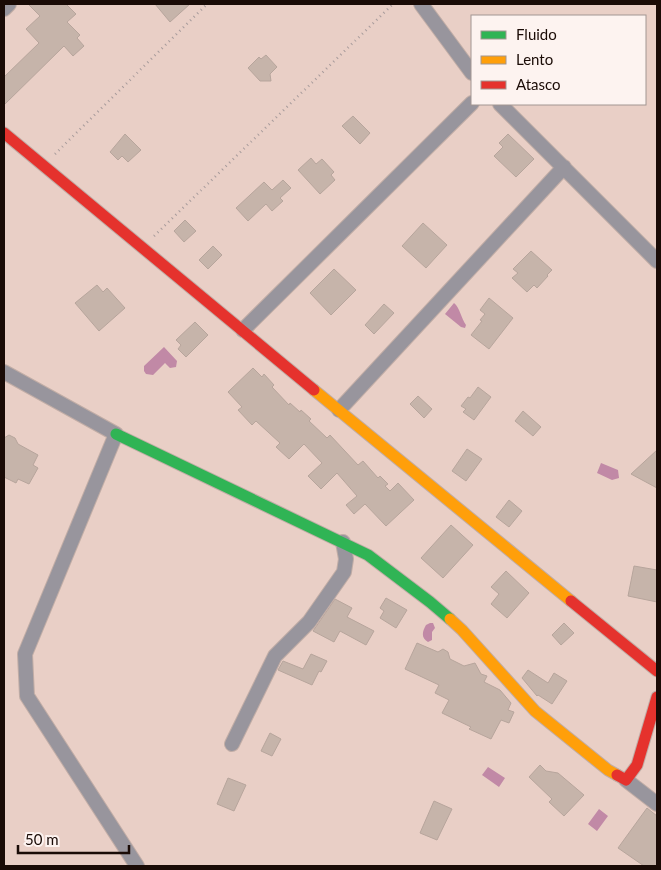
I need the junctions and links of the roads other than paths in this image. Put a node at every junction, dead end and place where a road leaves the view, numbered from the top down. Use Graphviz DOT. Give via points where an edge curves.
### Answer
graph roads {
  1 [pos="9,4"];
  2 [pos="421,4"];
  3 [pos="4,9"];
  4 [pos="471,72"];
  5 [pos="471,104"];
  6 [pos="501,105"];
  7 [pos="4,133"];
  8 [pos="564,166"];
  9 [pos="657,261"];
  10 [pos="243,330"];
  11 [pos="4,372"];
  12 [pos="340,410"];
  13 [pos="116,434"];
  14 [pos="343,542"];
  15 [pos="657,671"];
  16 [pos="657,697"];
  17 [pos="232,744"];
  18 [pos="626,780"];
  19 [pos="657,804"];
  20 [pos="137,866"];
  1 -- 3 [label="street"];
  2 -- 4 [label="street"];
  5 -- 10 [label="street"];
  6 -- 8 [label="street"];
  7 -- 10 [label="street"];
  8 -- 9 [label="street"];
  8 -- 12 [label="street"];
  10 -- 12 [label="street"];
  11 -- 13 [label="street"];
  12 -- 15 [label="street"];
  13 -- 14 [label="street"];
  13 -- 20 [label="street" via="25,654 27,696"];
  14 -- 17 [label="street" via="344,572 309,622 275,656"];
  14 -- 18 [label="street" via="368,555 430,602 462,630 535,711 608,770"];
  16 -- 18 [label="street" via="637,764"];
  18 -- 19 [label="street"];
}
